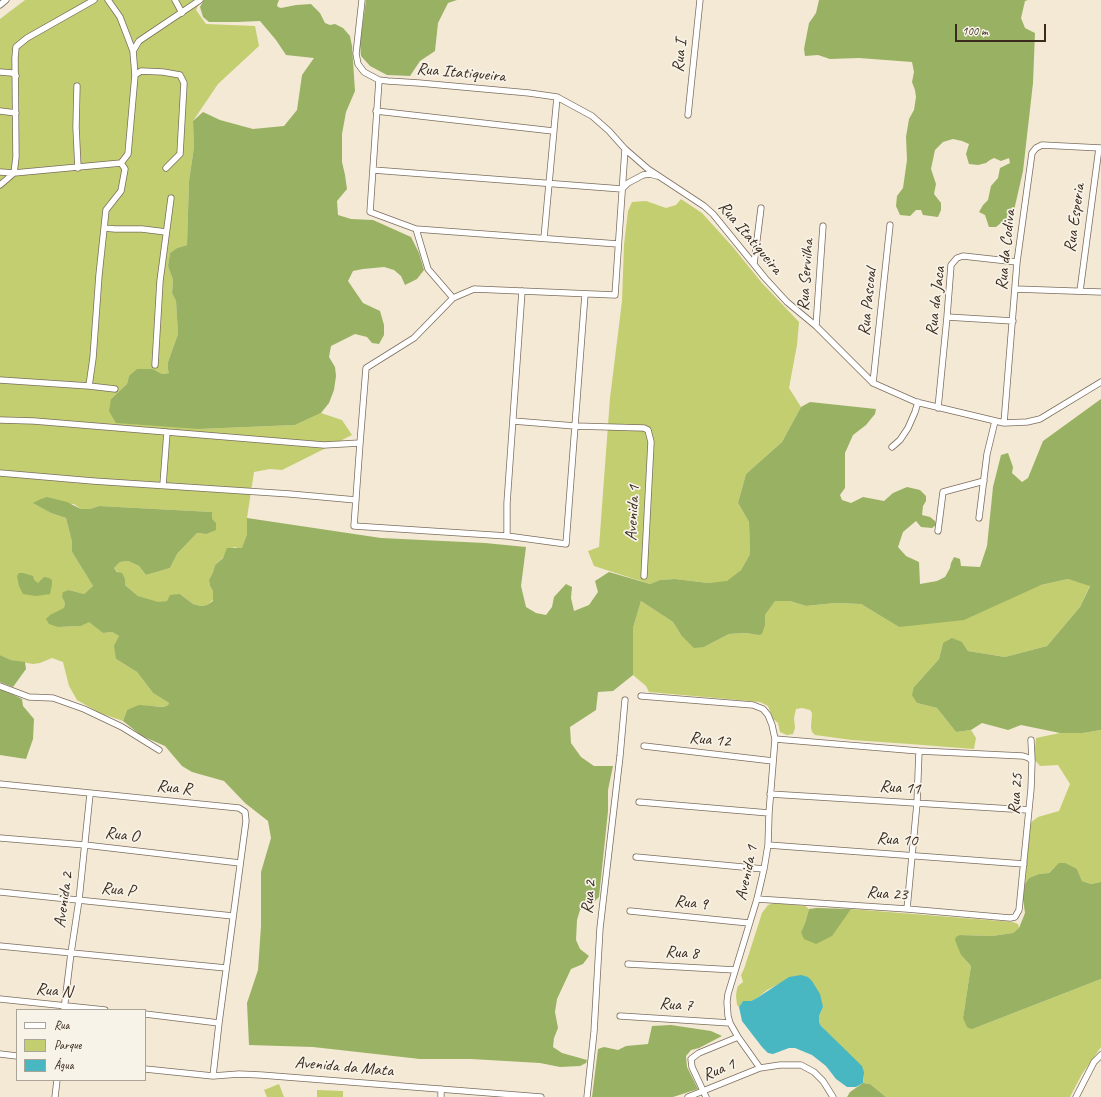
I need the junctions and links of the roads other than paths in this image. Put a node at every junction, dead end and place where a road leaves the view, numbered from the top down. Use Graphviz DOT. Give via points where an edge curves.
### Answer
graph roads {
  1 [pos="6,0"];
  2 [pos="94,0"];
  3 [pos="108,0"];
  4 [pos="175,0"];
  5 [pos="200,0"];
  6 [pos="362,0"];
  7 [pos="700,0"];
  8 [pos="0,5"];
  9 [pos="182,12"];
  10 [pos="133,51"];
  11 [pos="0,72"];
  12 [pos="135,75"];
  13 [pos="16,76"];
  14 [pos="379,80"];
  15 [pos="77,86"];
  16 [pos="557,97"];
  17 [pos="0,111"];
  18 [pos="376,111"];
  19 [pos="16,113"];
  20 [pos="688,115"];
  21 [pos="553,131"];
  22 [pos="1100,148"];
  23 [pos="625,149"];
  24 [pos="122,162"];
  25 [pos="78,168"];
  26 [pos="166,168"];
  27 [pos="373,170"];
  28 [pos="0,172"];
  29 [pos="14,174"];
  30 [pos="667,182"];
  31 [pos="550,184"];
  32 [pos="0,185"];
  33 [pos="622,189"];
  34 [pos="171,198"];
  35 [pos="760,208"];
  36 [pos="890,225"];
  37 [pos="823,226"];
  38 [pos="104,228"];
  39 [pos="416,230"];
  40 [pos="166,232"];
  41 [pos="544,238"];
  42 [pos="618,244"];
  43 [pos="1017,262"];
  44 [pos="754,264"];
  45 [pos="1015,289"];
  46 [pos="522,291"];
  47 [pos="1080,291"];
  48 [pos="1101,292"];
  49 [pos="585,294"];
  50 [pos="453,298"];
  51 [pos="948,317"];
  52 [pos="1013,321"];
  53 [pos="816,326"];
  54 [pos="155,365"];
  55 [pos="0,380"];
  56 [pos="1101,382"];
  57 [pos="873,383"];
  58 [pos="89,386"];
  59 [pos="115,389"];
  60 [pos="918,402"];
  61 [pos="938,408"];
  62 [pos="0,420"];
  63 [pos="513,421"];
  64 [pos="995,421"];
  65 [pos="1004,423"];
  66 [pos="575,426"];
  67 [pos="167,432"];
  68 [pos="360,444"];
  69 [pos="892,447"];
  70 [pos="0,472"];
  71 [pos="984,481"];
  72 [pos="163,485"];
  73 [pos="356,500"];
  74 [pos="979,518"];
  75 [pos="938,531"];
  76 [pos="507,536"];
  77 [pos="644,576"];
  78 [pos="0,686"];
  79 [pos="641,696"];
  80 [pos="625,700"];
  81 [pos="775,739"];
  82 [pos="1032,740"];
  83 [pos="644,746"];
  84 [pos="159,750"];
  85 [pos="919,751"];
  86 [pos="773,761"];
  87 [pos="1032,761"];
  88 [pos="0,784"];
  89 [pos="90,794"];
  90 [pos="770,794"];
  91 [pos="639,802"];
  92 [pos="917,803"];
  93 [pos="1028,810"];
  94 [pos="769,813"];
  95 [pos="0,838"];
  96 [pos="85,845"];
  97 [pos="768,846"];
  98 [pos="912,855"];
  99 [pos="636,857"];
  100 [pos="240,863"];
  101 [pos="1024,864"];
  102 [pos="764,869"];
  103 [pos="0,892"];
  104 [pos="79,900"];
  105 [pos="757,900"];
  106 [pos="907,909"];
  107 [pos="630,911"];
  108 [pos="233,916"];
  109 [pos="1015,918"];
  110 [pos="749,923"];
  111 [pos="0,946"];
  112 [pos="70,953"];
  113 [pos="628,964"];
  114 [pos="226,968"];
  115 [pos="735,970"];
  116 [pos="0,999"];
  117 [pos="65,1008"];
  118 [pos="85,1009"];
  119 [pos="146,1014"];
  120 [pos="620,1016"];
  121 [pos="219,1023"];
  122 [pos="730,1023"];
  123 [pos="738,1038"];
  124 [pos="0,1054"];
  125 [pos="1101,1055"];
  126 [pos="16,1056"];
  127 [pos="760,1068"];
  128 [pos="146,1069"];
  129 [pos="213,1076"];
  130 [pos="57,1081"];
  131 [pos="441,1089"];
  132 [pos="450,1090"];
  133 [pos="705,1094"];
  134 [pos="55,1097"];
  135 [pos="441,1097"];
  136 [pos="449,1097"];
  137 [pos="541,1097"];
  138 [pos="587,1097"];
  139 [pos="688,1097"];
  140 [pos="833,1097"];
  141 [pos="1076,1097"];
  1 -- 8 [label="street"];
  2 -- 13 [label="street" via="20,42 16,47"];
  3 -- 10 [label="street" via="120,17"];
  4 -- 9 [label="street"];
  5 -- 9 [label="street"];
  6 -- 14 [label="street, Rua Itatiqueira" via="356,54 358,64 364,72"];
  7 -- 20 [label="street, Rua I"];
  9 -- 10 [label="street" via="139,40"];
  10 -- 12 [label="street"];
  11 -- 13 [label="street"];
  12 -- 24 [label="street" via="128,154"];
  12 -- 26 [label="street" via="141,71 163,72 180,76 184,83 180,154"];
  13 -- 19 [label="street"];
  14 -- 16 [label="street, Rua Itatiqueira" via="529,92"];
  14 -- 18 [label="street"];
  15 -- 25 [label="street"];
  16 -- 21 [label="street"];
  16 -- 23 [label="street, Rua Itatiqueira" via="592,116"];
  17 -- 19 [label="street"];
  18 -- 21 [label="street"];
  18 -- 27 [label="street"];
  19 -- 29 [label="street"];
  21 -- 31 [label="street"];
  22 -- 43 [label="street, Rua da Codiva" via="1042,145 1034,150 1030,159"];
  22 -- 47 [label="street, Rua Esperia"];
  23 -- 30 [label="street, Rua Itatiqueira"];
  23 -- 33 [label="street"];
  24 -- 25 [label="street"];
  24 -- 38 [label="street" via="125,169 123,184 121,191 106,210"];
  25 -- 29 [label="street"];
  27 -- 31 [label="street"];
  27 -- 39 [label="street" via="370,212"];
  28 -- 29 [label="street"];
  29 -- 32 [label="street"];
  30 -- 33 [label="street" via="659,176 643,175"];
  30 -- 44 [label="street, Rua Itatiqueira" via="700,202 713,214"];
  31 -- 33 [label="street"];
  31 -- 41 [label="street"];
  33 -- 42 [label="street"];
  34 -- 40 [label="street"];
  35 -- 44 [label="street"];
  36 -- 57 [label="street, Rua Pascoal"];
  37 -- 53 [label="street, Rua Servilha"];
  38 -- 40 [label="street"];
  38 -- 58 [label="street"];
  39 -- 41 [label="street"];
  39 -- 50 [label="street" via="428,269"];
  40 -- 54 [label="street"];
  41 -- 42 [label="street"];
  42 -- 49 [label="street" via="615,295"];
  43 -- 45 [label="street, Rua da Codiva"];
  43 -- 51 [label="street, Rua da Jaca" via="963,256 957,258 951,265"];
  44 -- 53 [label="street, Rua Itatiqueira" via="787,302"];
  45 -- 47 [label="street"];
  45 -- 52 [label="street, Rua da Codiva"];
  46 -- 49 [label="street"];
  46 -- 50 [label="street" via="474,289"];
  46 -- 63 [label="street"];
  47 -- 48 [label="street"];
  49 -- 66 [label="street"];
  50 -- 68 [label="street" via="414,338 366,368"];
  51 -- 52 [label="street"];
  51 -- 61 [label="street, Rua da Jaca"];
  52 -- 65 [label="street, Rua da Codiva"];
  53 -- 57 [label="street, Rua Itatiqueira"];
  55 -- 58 [label="street"];
  56 -- 65 [label="street, Rua Itatiqueira" via="1040,419"];
  57 -- 60 [label="street, Rua Itatiqueira"];
  58 -- 59 [label="street"];
  60 -- 61 [label="street, Rua Itatiqueira"];
  60 -- 69 [label="street" via="908,428"];
  61 -- 64 [label="street, Rua Itatiqueira"];
  62 -- 67 [label="street"];
  63 -- 66 [label="street, Avenida 1"];
  63 -- 76 [label="street"];
  64 -- 65 [label="street, Rua Itatiqueira"];
  64 -- 71 [label="street"];
  66 -- 76 [label="street" via="566,544"];
  66 -- 77 [label="street, Avenida 1" via="644,428 650,434"];
  67 -- 68 [label="street" via="324,445"];
  67 -- 72 [label="street"];
  68 -- 73 [label="street"];
  70 -- 72 [label="street"];
  71 -- 74 [label="street"];
  71 -- 75 [label="street" via="943,492"];
  72 -- 73 [label="street"];
  73 -- 76 [label="street" via="354,526"];
  78 -- 84 [label="street" via="29,697 53,698 84,709 122,727"];
  79 -- 81 [label="street, Avenida 1" via="753,705 763,709 768,715"];
  80 -- 138 [label="street, Rua 2" via="600,928"];
  81 -- 85 [label="street, Rua 25"];
  81 -- 86 [label="street, Avenida 1"];
  82 -- 87 [label="street"];
  83 -- 86 [label="street, Rua 12"];
  85 -- 87 [label="street, Rua 25" via="1023,756"];
  85 -- 92 [label="street"];
  86 -- 90 [label="street, Avenida 1"];
  87 -- 93 [label="street, Rua 25"];
  88 -- 89 [label="street, Rua R"];
  89 -- 96 [label="street, Avenida 2"];
  89 -- 100 [label="street, Rua R" via="239,808 245,812 246,821"];
  90 -- 92 [label="street, Rua 11"];
  90 -- 94 [label="street, Avenida 1"];
  91 -- 94 [label="street"];
  92 -- 93 [label="street, Rua 11"];
  92 -- 98 [label="street"];
  93 -- 101 [label="street, Rua 25"];
  94 -- 97 [label="street, Avenida 1"];
  95 -- 96 [label="street, Rua O"];
  96 -- 100 [label="street, Rua O"];
  96 -- 104 [label="street, Avenida 2"];
  97 -- 98 [label="street, Rua 10"];
  97 -- 102 [label="street, Avenida 1"];
  98 -- 101 [label="street, Rua 10"];
  98 -- 106 [label="street"];
  99 -- 102 [label="street"];
  100 -- 108 [label="street"];
  101 -- 109 [label="street, Rua 25" via="1019,910"];
  102 -- 105 [label="street, Avenida 1"];
  103 -- 104 [label="street, Rua P"];
  104 -- 108 [label="street, Rua P"];
  104 -- 112 [label="street, Avenida 2"];
  105 -- 106 [label="street, Rua 23"];
  105 -- 110 [label="street, Avenida 1"];
  106 -- 109 [label="street, Rua 23"];
  107 -- 110 [label="street, Rua 9"];
  108 -- 114 [label="street"];
  110 -- 115 [label="street, Avenida 1"];
  111 -- 112 [label="street"];
  112 -- 114 [label="street"];
  112 -- 117 [label="street, Avenida 2"];
  113 -- 115 [label="street, Rua 8"];
  114 -- 121 [label="street"];
  115 -- 122 [label="street, Avenida 1" via="727,1002"];
  116 -- 117 [label="street, Rua N"];
  117 -- 118 [label="street, Rua N"];
  119 -- 121 [label="street"];
  120 -- 122 [label="street, Rua 7"];
  121 -- 129 [label="street"];
  122 -- 123 [label="street, Avenida 1"];
  123 -- 127 [label="street, Avenida 1"];
  123 -- 133 [label="street" via="699,1053 691,1059 692,1067"];
  124 -- 126 [label="street"];
  125 -- 141 [label="street" via="1094,1062"];
  127 -- 133 [label="street, Rua 1"];
  127 -- 140 [label="street" via="801,1065 823,1081"];
  128 -- 129 [label="street, Avenida da Mata"];
  129 -- 131 [label="street, Avenida da Mata" via="261,1075"];
  130 -- 134 [label="street"];
  131 -- 132 [label="street, Avenida da Mata"];
  131 -- 135 [label="street"];
  132 -- 136 [label="street"];
  132 -- 137 [label="street, Avenida da Mata"];
  133 -- 139 [label="street, Rua 1"];
}
